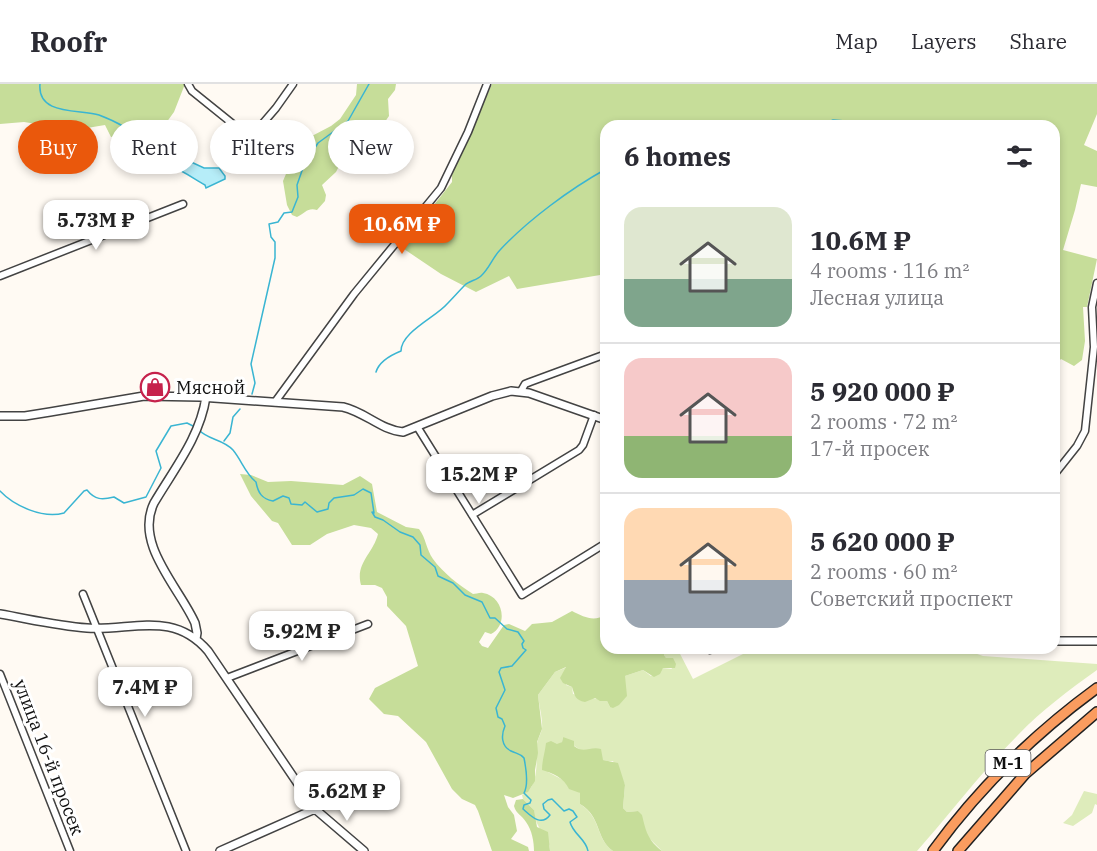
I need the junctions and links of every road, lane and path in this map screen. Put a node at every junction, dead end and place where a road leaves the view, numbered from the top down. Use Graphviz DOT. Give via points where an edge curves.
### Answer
graph roads {
  1 [pos="188,84"];
  2 [pos="292,84"];
  3 [pos="488,84"];
  4 [pos="229,120"];
  5 [pos="266,120"];
  6 [pos="183,204"];
  7 [pos="0,276"];
  8 [pos="1097,283"];
  9 [pos="600,356"];
  10 [pos="521,391"];
  11 [pos="206,397"];
  12 [pos="275,402"];
  13 [pos="594,415"];
  14 [pos="0,416"];
  15 [pos="600,418"];
  16 [pos="418,428"];
  17 [pos="1060,466"];
  18 [pos="472,515"];
  19 [pos="600,547"];
  20 [pos="83,594"];
  21 [pos="0,614"];
  22 [pos="368,624"];
  23 [pos="96,628"];
  24 [pos="196,639"];
  25 [pos="1060,641"];
  26 [pos="1097,641"];
  27 [pos="0,674"];
  28 [pos="227,678"];
  29 [pos="1097,688"];
  30 [pos="1097,712"];
  31 [pos="315,809"];
  32 [pos="70,851"];
  33 [pos="186,851"];
  34 [pos="220,851"];
  35 [pos="364,851"];
  36 [pos="933,851"];
  37 [pos="958,851"];
  1 -- 4 [label="street"];
  2 -- 5 [label="street"];
  3 -- 12 [label="street" via="441,188 354,294"];
  6 -- 7 [label="street"];
  8 -- 17 [label="street" via="1092,307 1094,347 1085,430"];
  9 -- 10 [label="street" via="525,384"];
  10 -- 13 [label="street"];
  10 -- 16 [label="street" via="492,396"];
  11 -- 12 [label="street"];
  11 -- 14 [label="street" via="144,396"];
  11 -- 24 [label="street" via="196,433 154,503 148,522 155,551 195,623"];
  12 -- 16 [label="street" via="353,409 396,432"];
  13 -- 15 [label="street"];
  13 -- 18 [label="street" via="581,447"];
  16 -- 18 [label="street"];
  18 -- 19 [label="street" via="522,596"];
  20 -- 23 [label="street"];
  21 -- 23 [label="street"];
  22 -- 28 [label="street"];
  23 -- 24 [label="street" via="164,625"];
  23 -- 33 [label="street"];
  24 -- 28 [label="street"];
  25 -- 26 [label="street"];
  27 -- 32 [label="street, улица 16-й просек"];
  28 -- 31 [label="street"];
  29 -- 36 [label="highway, М-1" via="1011,760"];
  30 -- 37 [label="highway, М-1" via="1025,774"];
  31 -- 34 [label="street"];
  31 -- 35 [label="street"];
}
